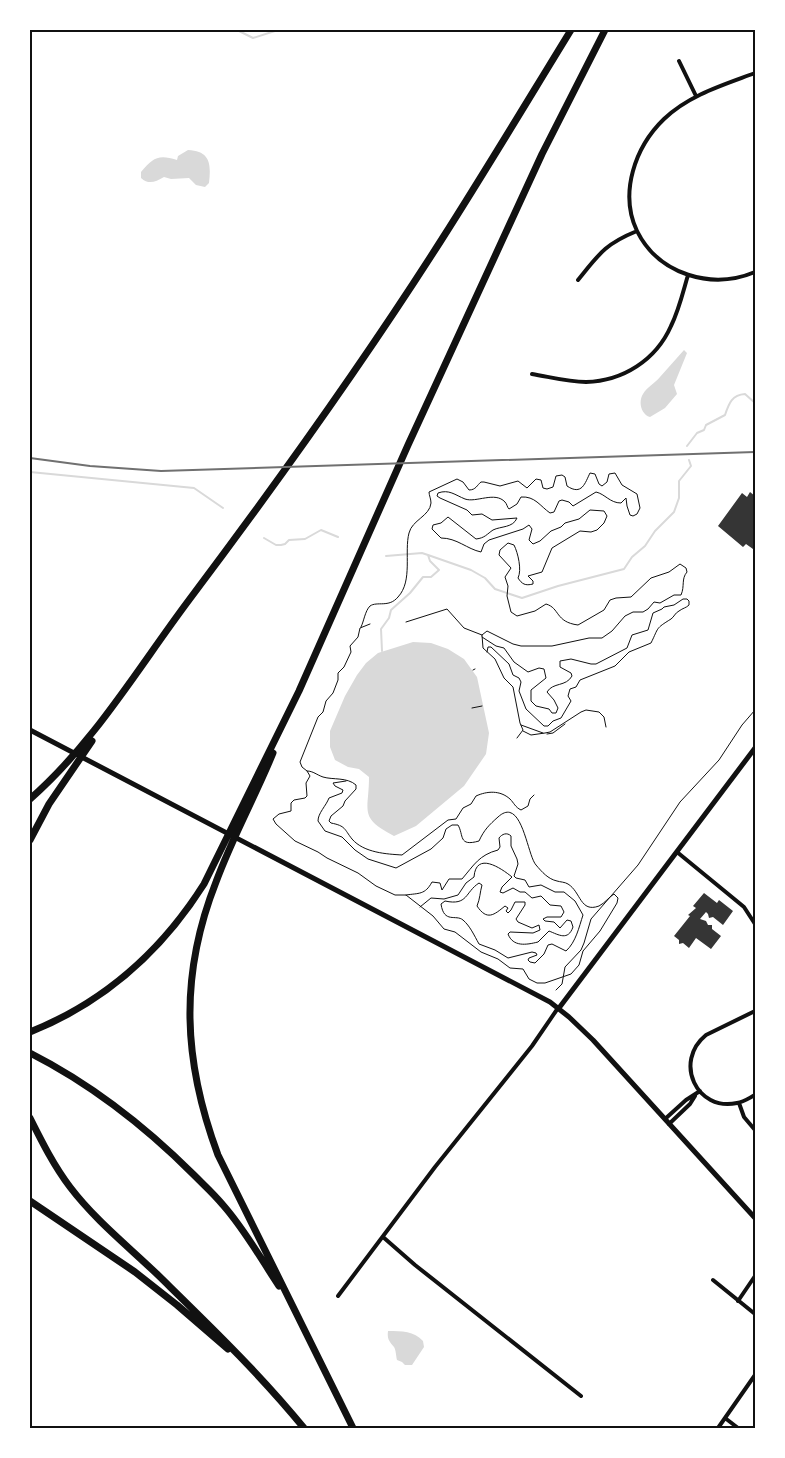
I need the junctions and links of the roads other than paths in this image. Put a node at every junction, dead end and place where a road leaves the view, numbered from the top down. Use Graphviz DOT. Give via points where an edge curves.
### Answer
graph roads {
  1 [pos="572,30"];
  2 [pos="605,30"];
  3 [pos="679,61"];
  4 [pos="755,73"];
  5 [pos="696,96"];
  6 [pos="637,230"];
  7 [pos="755,272"];
  8 [pos="688,275"];
  9 [pos="578,280"];
  10 [pos="532,374"];
  11 [pos="212,570"];
  12 [pos="298,691"];
  13 [pos="30,730"];
  14 [pos="755,748"];
  15 [pos="30,799"];
  16 [pos="30,840"];
  17 [pos="677,852"];
  18 [pos="755,924"];
  19 [pos="559,1008"];
  20 [pos="755,1012"];
  21 [pos="30,1032"];
  22 [pos="30,1053"];
  23 [pos="700,1091"];
  24 [pos="696,1095"];
  25 [pos="755,1095"];
  26 [pos="739,1103"];
  27 [pos="30,1118"];
  28 [pos="665,1119"];
  29 [pos="670,1124"];
  30 [pos="755,1130"];
  31 [pos="30,1201"];
  32 [pos="755,1218"];
  33 [pos="383,1236"];
  34 [pos="755,1276"];
  35 [pos="713,1280"];
  36 [pos="338,1296"];
  37 [pos="738,1301"];
  38 [pos="292,1308"];
  39 [pos="755,1314"];
  40 [pos="246,1363"];
  41 [pos="755,1374"];
  42 [pos="581,1396"];
  43 [pos="725,1418"];
  44 [pos="304,1428"];
  45 [pos="353,1428"];
  46 [pos="718,1428"];
  47 [pos="738,1428"];
  1 -- 11 [label="highway" via="441,240 359,363"];
  2 -- 12 [label="highway" via="542,154"];
  3 -- 5 [label="street"];
  4 -- 5 [label="street"];
  5 -- 6 [label="street" via="662,121 637,159 630,193"];
  6 -- 8 [label="street" via="658,258"];
  6 -- 9 [label="street" via="605,248"];
  7 -- 8 [label="street" via="724,280"];
  8 -- 10 [label="street" via="668,334 638,366 597,381"];
  11 -- 15 [label="highway" via="86,742"];
  11 -- 16 [label="highway" via="72,768"];
  12 -- 21 [label="highway" via="216,863 189,908 147,958 127,975 87,1004"];
  12 -- 38 [label="highway" via="207,907 196,946 189,1010 193,1066 207,1125 218,1155"];
  13 -- 19 [label="main road"];
  14 -- 17 [label="main road"];
  17 -- 18 [label="street" via="744,907"];
  17 -- 19 [label="main road"];
  19 -- 28 [label="main road"];
  19 -- 33 [label="street"];
  20 -- 23 [label="street" via="696,1044 690,1068"];
  22 -- 38 [label="highway" via="103,1097 187,1168 223,1204 245,1233"];
  23 -- 24 [label="street"];
  23 -- 26 [label="street" via="721,1103"];
  24 -- 28 [label="street"];
  24 -- 29 [label="street"];
  25 -- 26 [label="street"];
  26 -- 30 [label="street" via="744,1117"];
  27 -- 40 [label="highway" via="70,1188"];
  28 -- 29 [label="main road"];
  29 -- 32 [label="main road"];
  31 -- 40 [label="highway" via="135,1272"];
  33 -- 36 [label="street"];
  33 -- 42 [label="street"];
  34 -- 37 [label="street"];
  35 -- 37 [label="street"];
  37 -- 39 [label="street"];
  38 -- 45 [label="highway"];
  40 -- 44 [label="highway"];
  41 -- 43 [label="street"];
  43 -- 46 [label="street"];
  43 -- 47 [label="street"];
}
